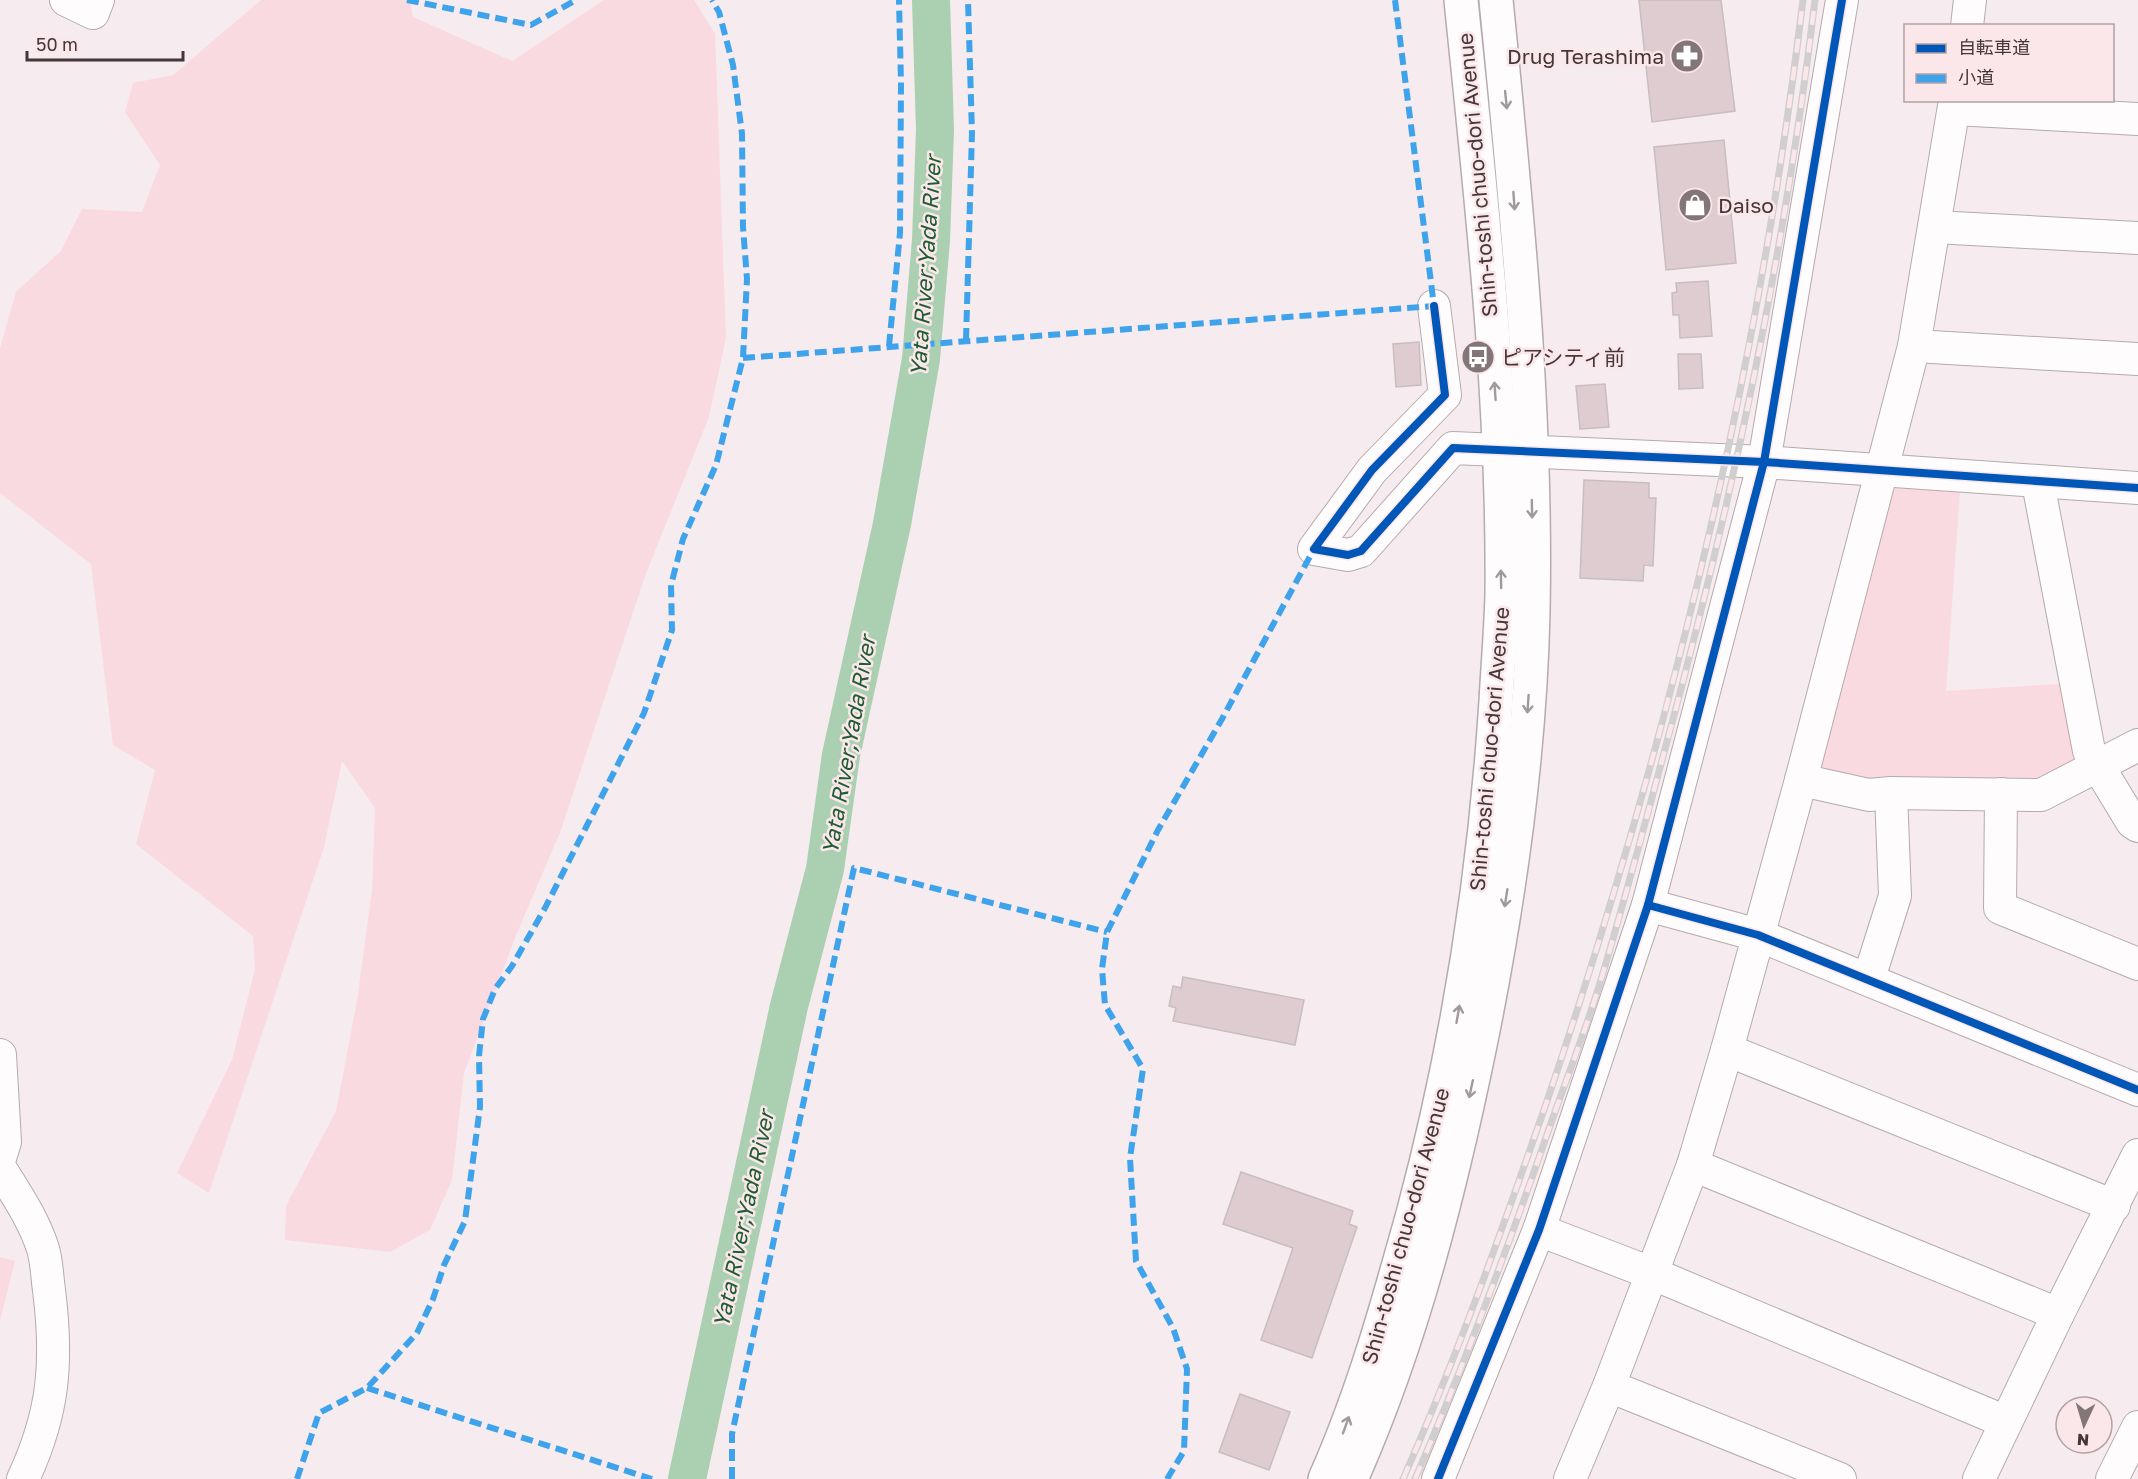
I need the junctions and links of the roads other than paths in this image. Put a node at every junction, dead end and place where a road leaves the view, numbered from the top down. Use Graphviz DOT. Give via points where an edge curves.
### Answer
graph roads {
  1 [pos="66,0"];
  2 [pos="98,0"];
  3 [pos="1461,0"];
  4 [pos="1496,0"];
  5 [pos="1842,0"];
  6 [pos="1970,0"];
  7 [pos="1966,24"];
  8 [pos="1955,105"];
  9 [pos="2138,119"];
  10 [pos="1935,227"];
  11 [pos="2138,238"];
  12 [pos="1434,306"];
  13 [pos="1914,346"];
  14 [pos="2138,358"];
  15 [pos="1515,450"];
  16 [pos="1764,462"];
  17 [pos="1880,471"];
  18 [pos="2038,483"];
  19 [pos="2138,488"];
  20 [pos="2138,745"];
  21 [pos="2098,768"];
  22 [pos="1801,780"];
  23 [pos="1891,793"];
  24 [pos="2001,794"];
  25 [pos="2138,826"];
  26 [pos="1648,905"];
  27 [pos="1758,935"];
  28 [pos="2138,964"];
  29 [pos="1869,978"];
  30 [pos="1727,1050"];
  31 [pos="0,1055"];
  32 [pos="2138,1090"];
  33 [pos="2138,1155"];
  34 [pos="0,1158"];
  35 [pos="1692,1165"];
  36 [pos="0,1168"];
  37 [pos="2114,1206"];
  38 [pos="1539,1230"];
  39 [pos="1651,1273"];
  40 [pos="2058,1314"];
  41 [pos="1609,1386"];
  42 [pos="2006,1422"];
  43 [pos="2138,1426"];
  44 [pos="2122,1475"];
  45 [pos="23,1479"];
  46 [pos="1325,1479"];
  47 [pos="1352,1479"];
  48 [pos="1438,1479"];
  49 [pos="1570,1479"];
  50 [pos="1839,1479"];
  51 [pos="1979,1479"];
  1 -- 2 [label="street" via="93,13"];
  15 -- 3 [label="main road, Shin-toshi chuo-dori Avenue, one-way" via="1488,287"];
  4 -- 15 [label="main road, one-way" via="1510,142"];
  5 -- 16 [label="street"];
  6 -- 7 [label="street"];
  8 -- 9 [label="street"];
  8 -- 10 [label="street"];
  10 -- 11 [label="street"];
  10 -- 13 [label="street"];
  12 -- 15 [label="street" via="1444,395 1372,470 1314,549 1348,555 1361,551 1453,448"];
  13 -- 14 [label="street"];
  13 -- 17 [label="street"];
  15 -- 16 [label="street"];
  46 -- 15 [label="main road, Shin-toshi chuo-dori Avenue, one-way" via="1383,1324 1444,1088 1466,970 1493,740"];
  15 -- 47 [label="main road, Shin-toshi chuo-dori Avenue, one-way" via="1533,609 1524,760 1494,977 1449,1187 1407,1329"];
  16 -- 17 [label="street"];
  16 -- 26 [label="street"];
  17 -- 18 [label="street"];
  17 -- 22 [label="street"];
  18 -- 19 [label="street"];
  18 -- 21 [label="street" via="2089,751"];
  20 -- 21 [label="street"];
  21 -- 24 [label="street" via="2041,795"];
  21 -- 25 [label="street"];
  22 -- 23 [label="street" via="1869,795"];
  22 -- 27 [label="street"];
  23 -- 24 [label="street"];
  23 -- 29 [label="street" via="1894,896"];
  24 -- 28 [label="street" via="2000,908"];
  26 -- 27 [label="street"];
  26 -- 38 [label="street"];
  27 -- 29 [label="street"];
  27 -- 30 [label="street"];
  29 -- 32 [label="street"];
  30 -- 35 [label="street"];
  30 -- 37 [label="street"];
  31 -- 34 [label="street" via="5,1142"];
  33 -- 37 [label="street"];
  35 -- 39 [label="street"];
  35 -- 40 [label="street"];
  36 -- 45 [label="street" via="29,1215 44,1251 55,1342 49,1403 41,1437"];
  37 -- 40 [label="street"];
  38 -- 39 [label="street"];
  38 -- 48 [label="street"];
  39 -- 41 [label="street"];
  39 -- 42 [label="street"];
  40 -- 42 [label="street"];
  41 -- 49 [label="street"];
  41 -- 50 [label="street"];
  42 -- 51 [label="street"];
  43 -- 44 [label="street"];
}
